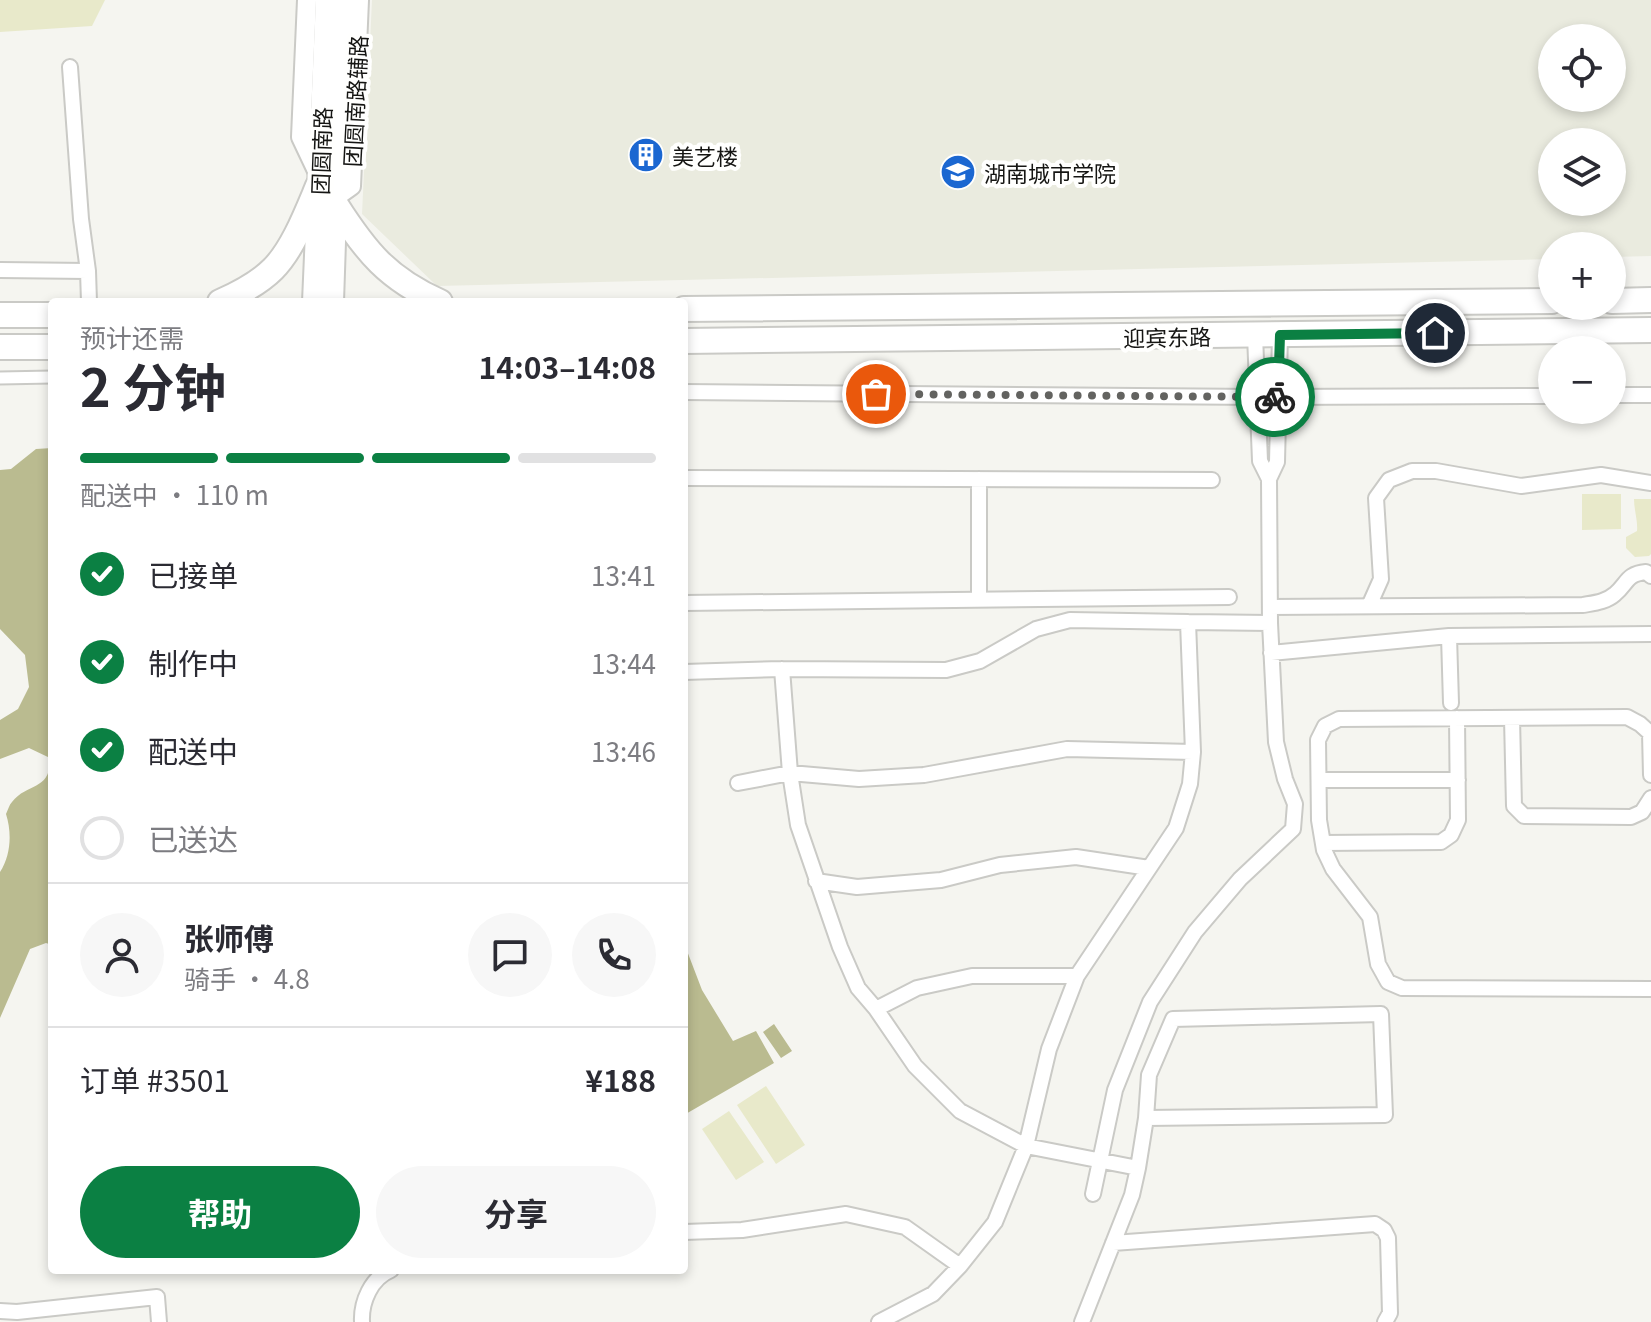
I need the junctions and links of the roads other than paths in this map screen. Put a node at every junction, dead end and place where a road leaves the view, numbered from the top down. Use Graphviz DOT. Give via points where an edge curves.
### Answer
graph roads {
  1 [pos="307,0"];
  2 [pos="326,0"];
  3 [pos="343,0"];
  4 [pos="359,0"];
  5 [pos="70,67"];
  6 [pos="327,190"];
  7 [pos="0,270"];
  8 [pos="88,271"];
  9 [pos="89,298"];
  10 [pos="230,298"];
  11 [pos="314,298"];
  12 [pos="333,298"];
  13 [pos="431,298"];
  14 [pos="1651,300"];
  15 [pos="1538,301"];
  16 [pos="1626,301"];
  17 [pos="688,309"];
  18 [pos="0,315"];
  19 [pos="48,315"];
  20 [pos="1651,330"];
  21 [pos="1255,335"];
  22 [pos="1280,335"];
  23 [pos="688,341"];
  24 [pos="0,347"];
  25 [pos="48,347"];
  26 [pos="48,377"];
  27 [pos="0,378"];
  28 [pos="688,392"];
  29 [pos="1626,395"];
  30 [pos="1651,395"];
  31 [pos="1538,396"];
  32 [pos="1259,397"];
  33 [pos="1278,397"];
  34 [pos="688,478"];
  35 [pos="979,479"];
  36 [pos="1269,479"];
  37 [pos="1212,480"];
  38 [pos="1651,483"];
  39 [pos="1651,576"];
  40 [pos="1229,597"];
  41 [pos="979,600"];
  42 [pos="688,603"];
  43 [pos="1369,606"];
  44 [pos="1270,607"];
  45 [pos="1188,622"];
  46 [pos="1270,623"];
  47 [pos="1651,634"];
  48 [pos="1449,636"];
  49 [pos="1271,653"];
  50 [pos="782,669"];
  51 [pos="688,672"];
  52 [pos="1451,703"];
  53 [pos="1457,718"];
  54 [pos="1512,718"];
  55 [pos="1193,752"];
  56 [pos="790,773"];
  57 [pos="1651,775"];
  58 [pos="1319,780"];
  59 [pos="1458,780"];
  60 [pos="738,783"];
  61 [pos="1651,798"];
  62 [pos="1323,843"];
  63 [pos="1149,868"];
  64 [pos="816,881"];
  65 [pos="1077,976"];
  66 [pos="1651,989"];
  67 [pos="876,1009"];
  68 [pos="1146,1118"];
  69 [pos="1026,1146"];
  70 [pos="1100,1162"];
  71 [pos="1138,1168"];
  72 [pos="1093,1194"];
  73 [pos="688,1232"];
  74 [pos="1113,1243"];
  75 [pos="960,1266"];
  76 [pos="382,1274"];
  77 [pos="0,1311"];
  78 [pos="159,1322"];
  79 [pos="362,1322"];
  80 [pos="879,1322"];
  81 [pos="1082,1322"];
  82 [pos="1385,1322"];
  1 -- 6 [label="street, 团圆南路辅路" via="301,137"];
  2 -- 6 [label="main road, 团圆南路"];
  3 -- 6 [label="main road, 团圆南路"];
  4 -- 6 [label="street, 团圆南路辅路" via="351,186"];
  5 -- 8 [label="street"];
  6 -- 10 [label="highway" via="274,269"];
  6 -- 11 [label="main road, 团圆南路"];
  6 -- 12 [label="main road, 团圆南路"];
  6 -- 13 [label="highway" via="381,266"];
  7 -- 8 [label="street"];
  8 -- 9 [label="street"];
  14 -- 16 [label="highway"];
  15 -- 17 [label="highway, 迎宾东路"];
  18 -- 19 [label="highway"];
  20 -- 22 [label="highway, 迎宾东路"];
  21 -- 22 [label="highway, 迎宾东路"];
  21 -- 23 [label="highway, 迎宾东路"];
  21 -- 32 [label="street"];
  22 -- 33 [label="street"];
  24 -- 25 [label="highway"];
  26 -- 27 [label="street"];
  28 -- 32 [label="street"];
  29 -- 30 [label="street"];
  31 -- 33 [label="street"];
  32 -- 33 [label="street"];
  32 -- 36 [label="street" via="1260,461"];
  33 -- 36 [label="street" via="1277,462"];
  34 -- 35 [label="street"];
  35 -- 37 [label="street"];
  35 -- 41 [label="street"];
  36 -- 44 [label="street"];
  38 -- 43 [label="street" via="1601,475 1521,486 1436,471 1412,471 1389,480 1376,498 1381,579"];
  39 -- 43 [label="street" via="1636,573 1604,601 1583,605"];
  40 -- 41 [label="street"];
  41 -- 42 [label="street"];
  43 -- 44 [label="street"];
  44 -- 46 [label="street"];
  45 -- 46 [label="street"];
  45 -- 50 [label="street" via="1070,620 1036,629 980,661 946,670"];
  45 -- 55 [label="street"];
  46 -- 49 [label="street"];
  47 -- 48 [label="street"];
  48 -- 49 [label="street"];
  48 -- 52 [label="street"];
  49 -- 70 [label="street" via="1276,742 1295,804 1293,829 1195,932 1150,1002 1115,1090"];
  50 -- 51 [label="street"];
  50 -- 56 [label="street"];
  53 -- 54 [label="street"];
  53 -- 58 [label="street" via="1339,719 1325,726 1318,740"];
  53 -- 59 [label="street"];
  54 -- 57 [label="street" via="1627,717 1650,733"];
  54 -- 61 [label="street" via="1514,806 1524,816 1631,817"];
  55 -- 56 [label="street" via="1067,749 924,775 859,779"];
  55 -- 63 [label="street" via="1190,784 1176,828"];
  56 -- 60 [label="street"];
  56 -- 64 [label="street" via="798,825"];
  58 -- 59 [label="street"];
  58 -- 62 [label="street"];
  59 -- 62 [label="street" via="1458,820 1441,842"];
  62 -- 66 [label="street" via="1333,869 1370,917 1378,964 1388,982 1402,988"];
  63 -- 64 [label="street" via="1076,857 1000,865 941,880 857,887"];
  63 -- 65 [label="street"];
  64 -- 67 [label="street" via="858,988"];
  65 -- 67 [label="street" via="972,976 917,988"];
  65 -- 69 [label="street" via="1049,1049"];
  67 -- 69 [label="street" via="915,1066 960,1111"];
  68 -- 68 [label="street" via="1149,1075 1173,1019 1381,1014 1385,1115"];
  68 -- 71 [label="street"];
  69 -- 70 [label="street"];
  69 -- 75 [label="street" via="995,1222"];
  70 -- 71 [label="street"];
  70 -- 72 [label="street"];
  71 -- 74 [label="street"];
  73 -- 75 [label="street" via="742,1230 846,1214 905,1227"];
  74 -- 81 [label="street"];
  74 -- 82 [label="street" via="1375,1224 1388,1238 1390,1313"];
  75 -- 80 [label="street" via="933,1294"];
  76 -- 79 [label="street" via="368,1290"];
  77 -- 78 [label="street" via="157,1297"];
}
